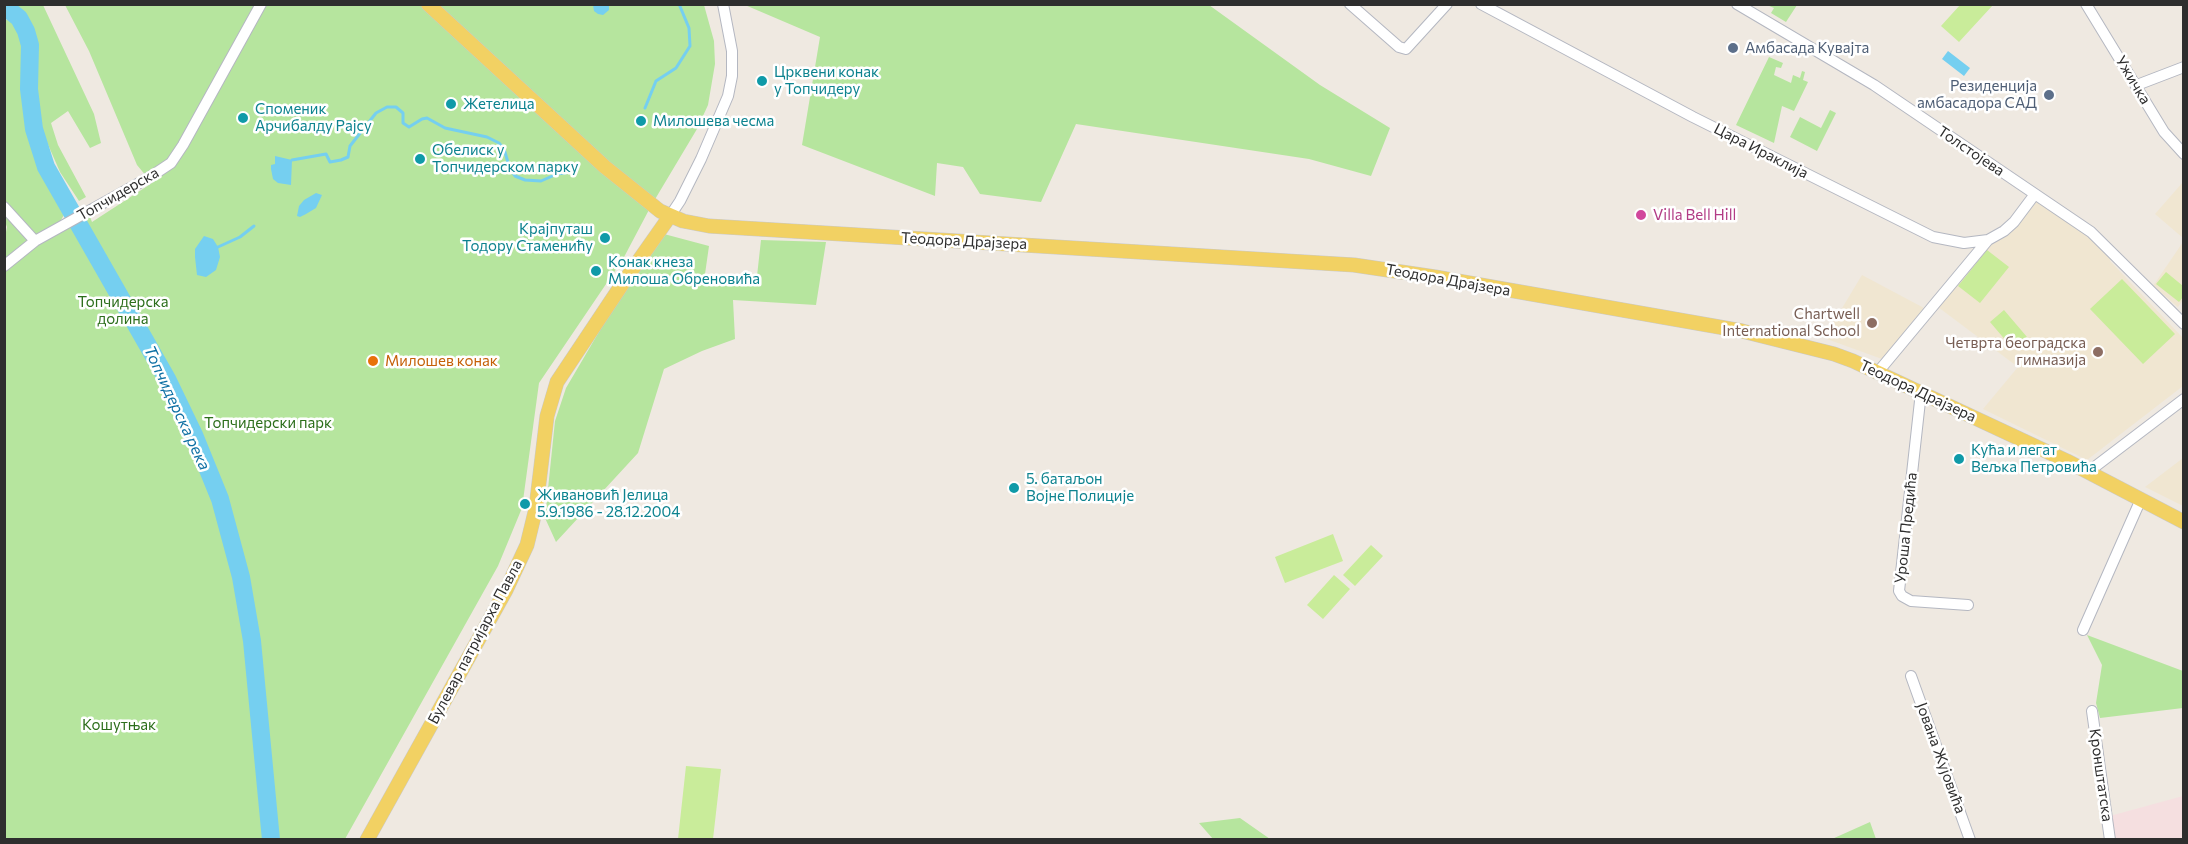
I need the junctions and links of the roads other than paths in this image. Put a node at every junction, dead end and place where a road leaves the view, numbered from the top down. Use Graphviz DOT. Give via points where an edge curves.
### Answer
graph roads {
  1 [pos="261,4"];
  2 [pos="428,4"];
  3 [pos="723,4"];
  4 [pos="1350,4"];
  5 [pos="1448,4"];
  6 [pos="1481,4"];
  7 [pos="1737,4"];
  8 [pos="2086,4"];
  9 [pos="2184,67"];
  10 [pos="2137,85"];
  11 [pos="2184,154"];
  12 [pos="2035,194"];
  13 [pos="4,207"];
  14 [pos="670,216"];
  15 [pos="1989,240"];
  16 [pos="35,241"];
  17 [pos="4,266"];
  18 [pos="2184,324"];
  19 [pos="1878,372"];
  20 [pos="1922,392"];
  21 [pos="2184,399"];
  22 [pos="2088,472"];
  23 [pos="2141,499"];
  24 [pos="2184,522"];
  25 [pos="1968,605"];
  26 [pos="2083,630"];
  27 [pos="1911,676"];
  28 [pos="2092,711"];
  29 [pos="367,840"];
  30 [pos="1970,840"];
  31 [pos="2110,840"];
  1 -- 16 [label="street, Топчидерска" via="171,163"];
  2 -- 14 [label="main road, Теодора Драјзера" via="605,167"];
  3 -- 14 [label="street" via="732,51 728,96 701,159"];
  4 -- 5 [label="street" via="1406,49"];
  6 -- 15 [label="street, Цара Ираклија" via="1933,237 1964,243"];
  7 -- 12 [label="street, Толстојева" via="1874,85"];
  8 -- 10 [label="street, Ужичка"];
  9 -- 10 [label="street"];
  10 -- 11 [label="street, Ужичка" via="2164,132"];
  12 -- 15 [label="street" via="2014,222"];
  12 -- 18 [label="street, Толстојева" via="2100,239"];
  13 -- 16 [label="street"];
  14 -- 19 [label="main road, Теодора Драјзера" via="709,226 1354,265 1742,331 1834,354"];
  14 -- 29 [label="main road, Булевар патријарха Павла" via="557,382 547,416 536,508 527,545"];
  15 -- 19 [label="street"];
  16 -- 17 [label="street, Топчидерска"];
  19 -- 20 [label="main road, Теодора Драјзера"];
  20 -- 22 [label="main road, Теодора Драјзера"];
  20 -- 25 [label="street, Уроша Предића" via="1899,591 1911,601"];
  21 -- 22 [label="street"];
  22 -- 23 [label="main road, Теодора Драјзера"];
  23 -- 24 [label="main road, Теодора Драјзера"];
  23 -- 26 [label="street"];
  27 -- 30 [label="street, Јована Жујовића"];
  28 -- 31 [label="street, Кронштатска"];
}
